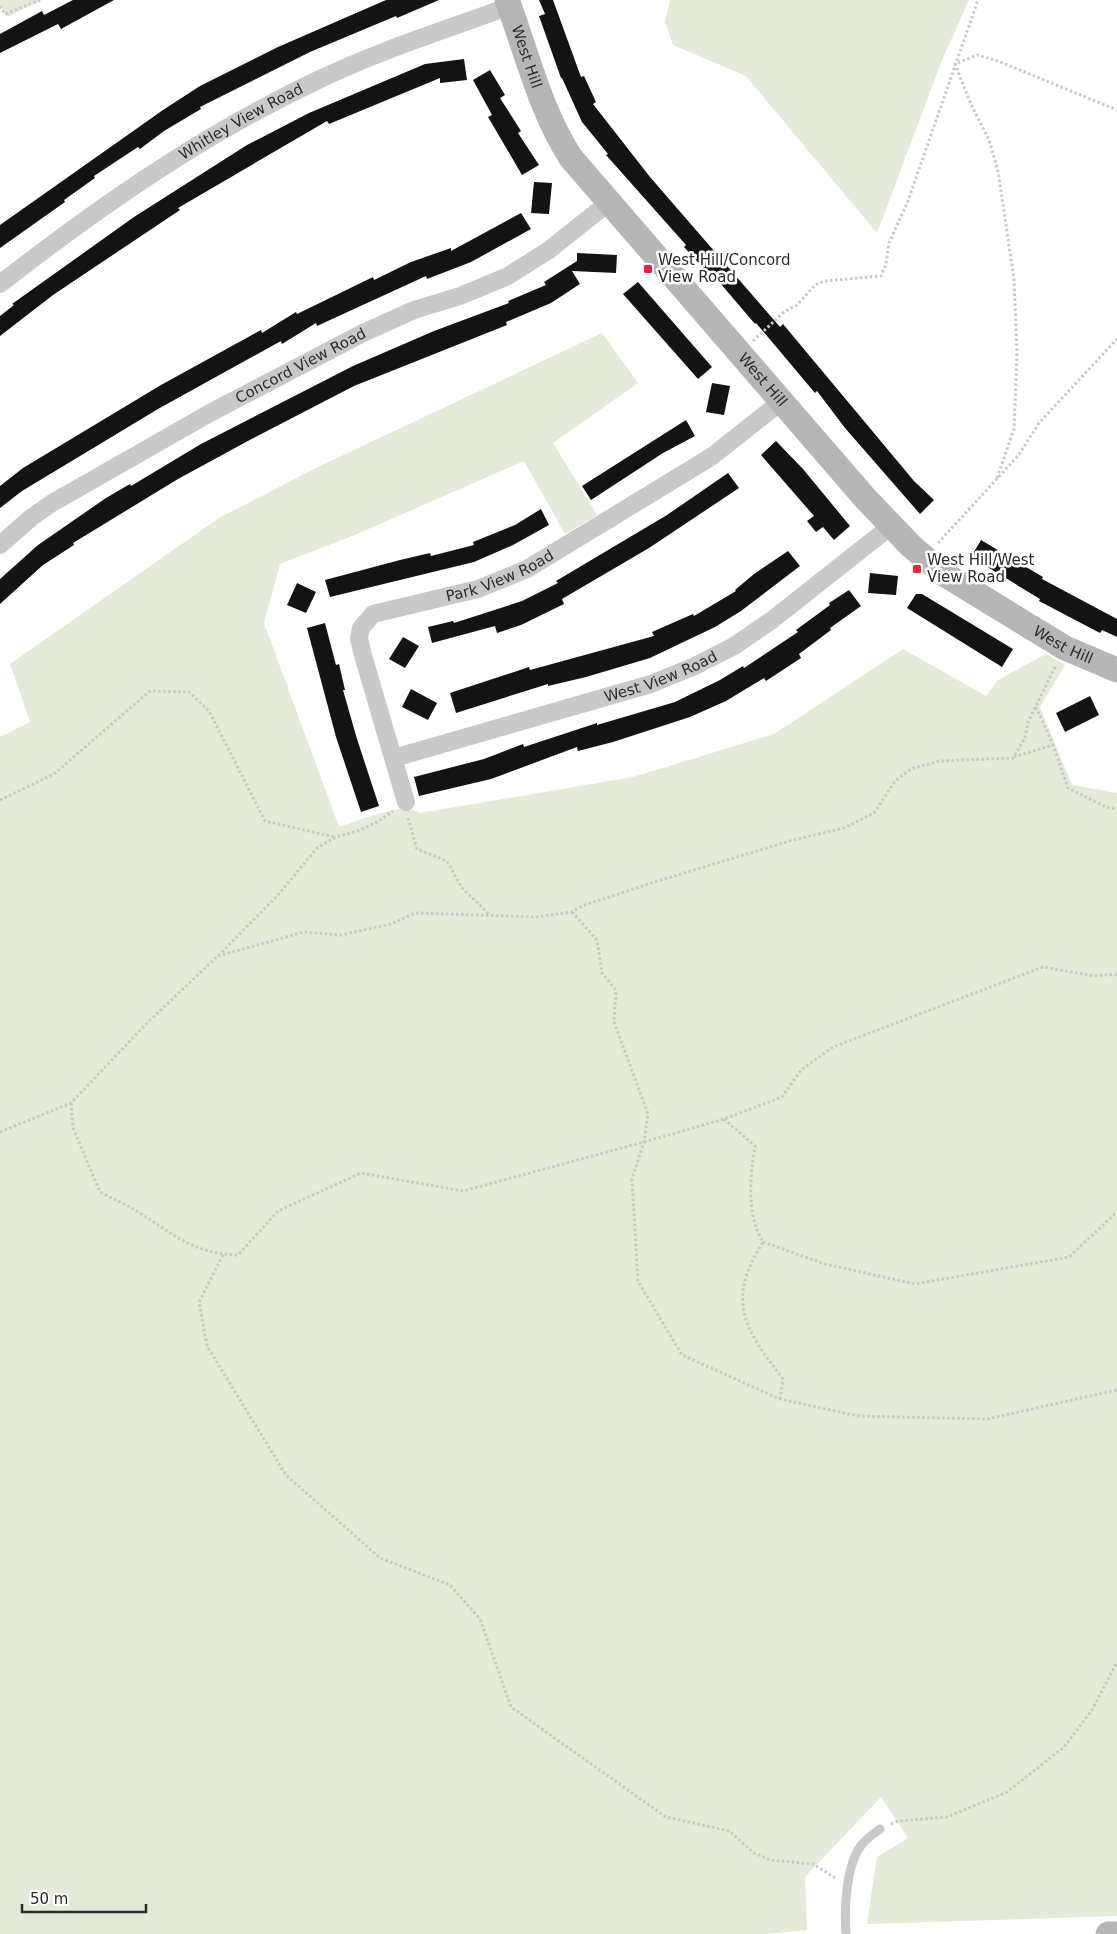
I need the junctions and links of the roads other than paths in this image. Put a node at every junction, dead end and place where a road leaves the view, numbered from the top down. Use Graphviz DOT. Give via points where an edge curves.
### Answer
graph roads {
  1 [pos="508,3"];
  2 [pos="608,203"];
  3 [pos="0,284"];
  4 [pos="782,401"];
  5 [pos="891,526"];
  6 [pos="0,545"];
  7 [pos="1117,670"];
  8 [pos="394,758"];
  9 [pos="406,802"];
  10 [pos="880,1828"];
  11 [pos="846,1934"];
  12 [pos="1108,1934"];
  13 [pos="1117,1934"];
  1 -- 2 [label="street, West Hill" via="555,134"];
  1 -- 3 [label="street, Whitley View Road" via="320,79 274,102 155,172 66,233"];
  2 -- 4 [label="street, West Hill"];
  2 -- 6 [label="street, Concord View Road" via="550,250 508,276 414,310 210,413 52,503"];
  4 -- 5 [label="street, West Hill"];
  4 -- 8 [label="street, Park View Road" via="712,457 527,569 478,589 384,610 366,620 359,638"];
  5 -- 7 [label="street, West Hill" via="944,574 1065,648"];
  5 -- 8 [label="street, West View Road" via="772,620 734,646 695,666 651,684"];
  8 -- 9 [label="street, Park View Road"];
  10 -- 11 [label="lane" via="859,1848 844,1910"];
  12 -- 13 [label="street"];
}
